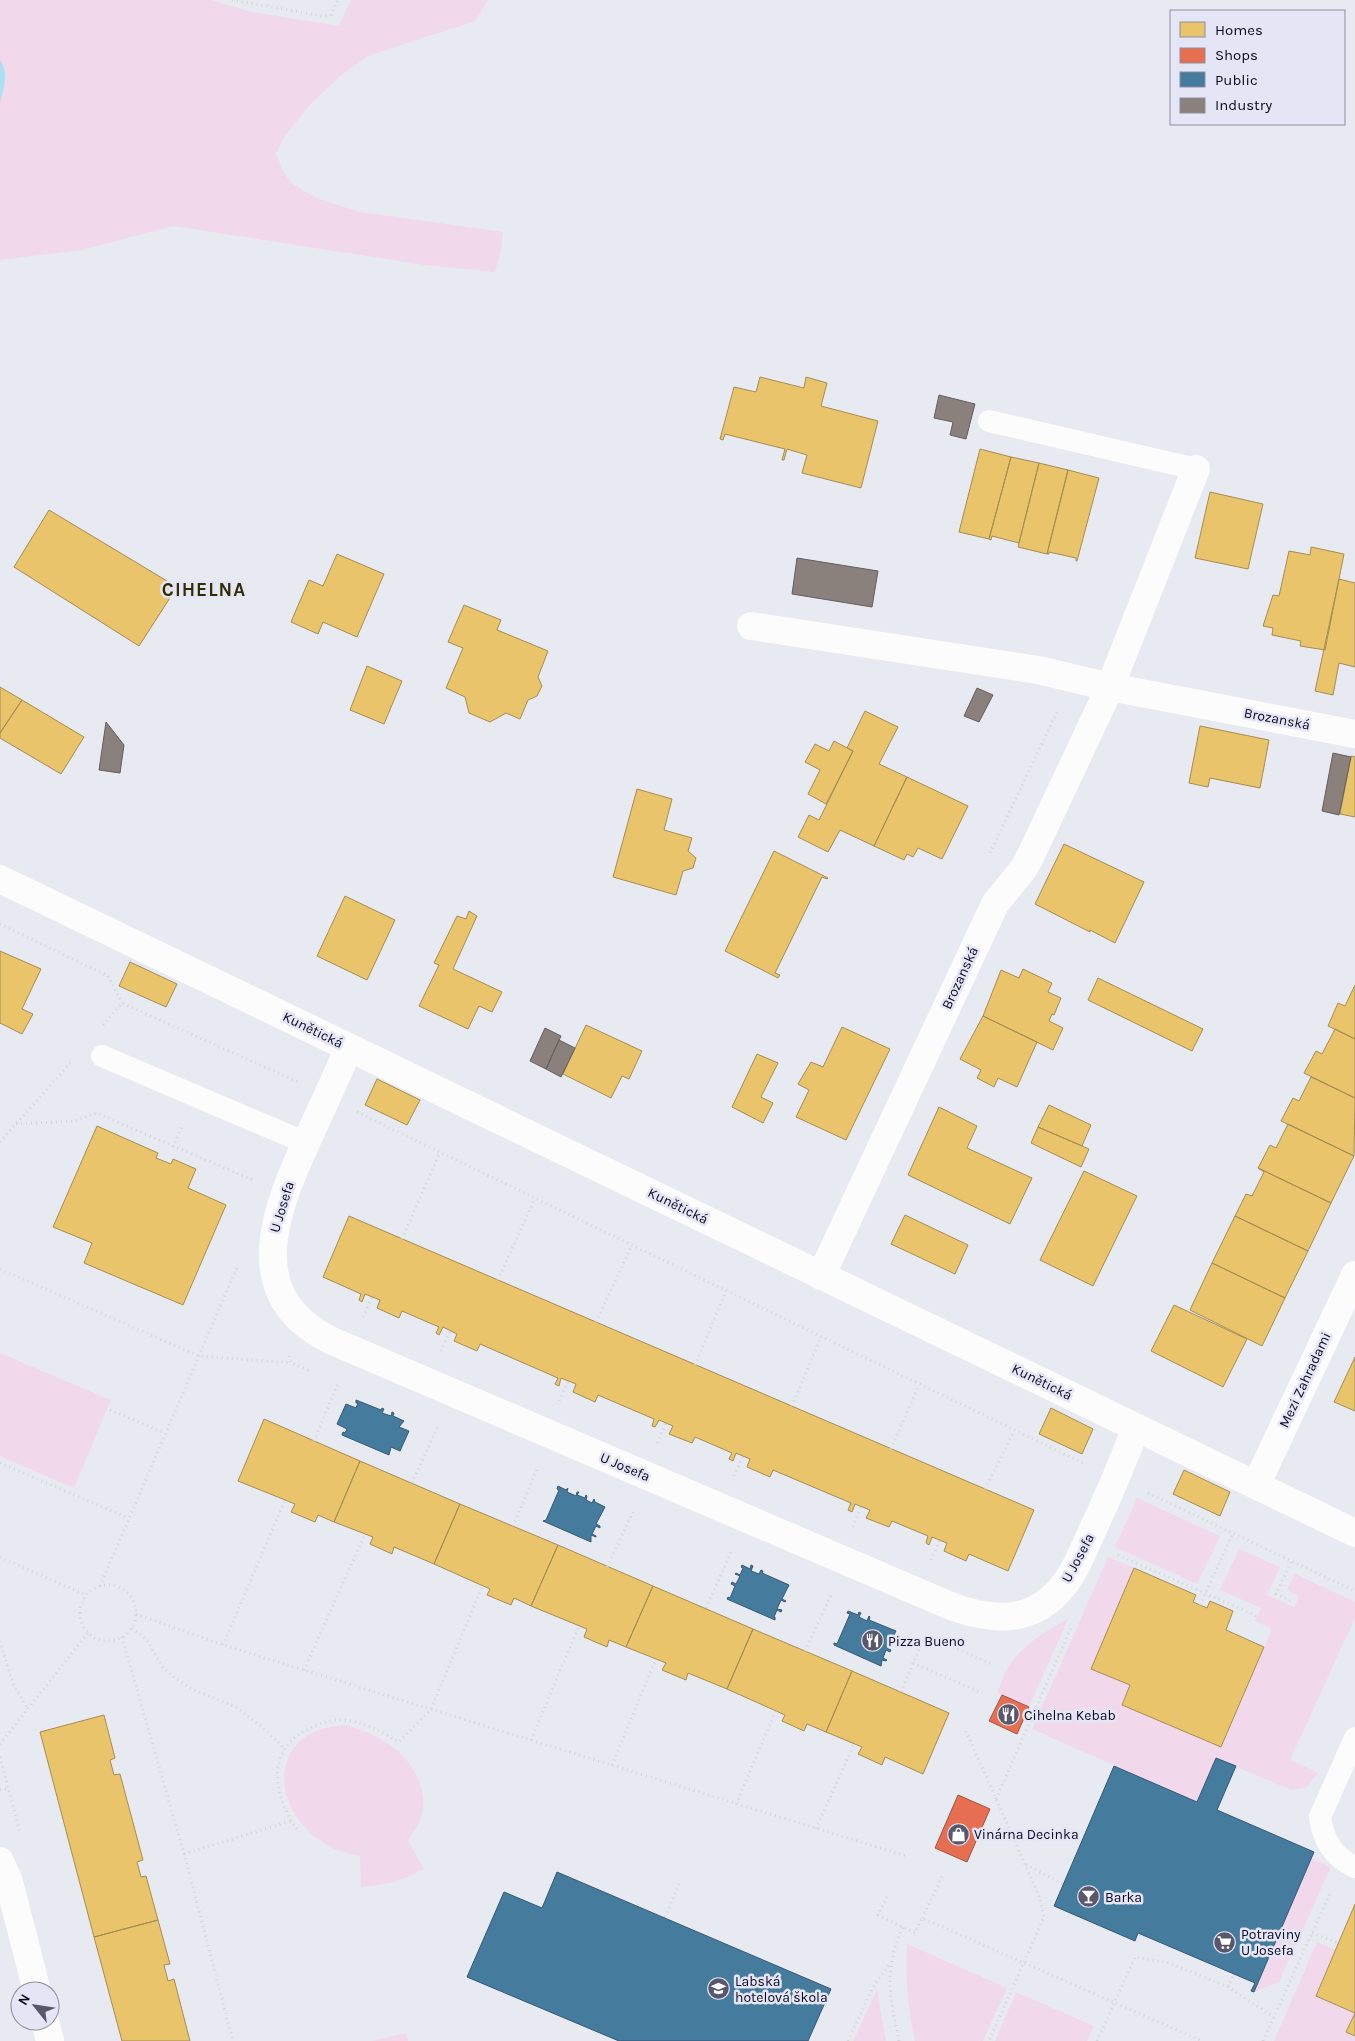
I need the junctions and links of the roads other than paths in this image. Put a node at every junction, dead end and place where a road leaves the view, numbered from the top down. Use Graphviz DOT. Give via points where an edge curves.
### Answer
graph roads {
  1 [pos="989,421"];
  2 [pos="1196,469"];
  3 [pos="751,626"];
  4 [pos="1110,687"];
  5 [pos="1355,734"];
  6 [pos="0,879"];
  7 [pos="97,1047"];
  8 [pos="349,1048"];
  9 [pos="306,1143"];
  10 [pos="821,1276"];
  11 [pos="1355,1276"];
  12 [pos="1136,1427"];
  13 [pos="1256,1485"];
  14 [pos="1355,1533"];
  15 [pos="1355,1738"];
  16 [pos="0,1861"];
  17 [pos="1350,1864"];
  18 [pos="34,1981"];
  1 -- 2 [label="lane"];
  2 -- 4 [label="street, Brozanská"];
  3 -- 4 [label="street, Brozanská" via="1038,670"];
  4 -- 5 [label="street, Brozanská"];
  4 -- 10 [label="street, Brozanská" via="1031,855 995,904"];
  6 -- 8 [label="street, Kunětická"];
  7 -- 9 [label="lane"];
  8 -- 9 [label="street, U Josefa"];
  8 -- 10 [label="street, Kunětická"];
  9 -- 12 [label="street, U Josefa" via="277,1216 272,1240 272,1261 283,1300 302,1323 330,1340 966,1612 985,1617 1015,1617 1047,1601 1063,1587 1116,1479"];
  10 -- 12 [label="street, Kunětická"];
  11 -- 13 [label="street, Mezi Zahradami"];
  12 -- 13 [label="street, Kunětická"];
  13 -- 14 [label="street, Kunětická"];
  15 -- 17 [label="lane" via="1320,1817 1327,1842"];
  16 -- 18 [label="street" via="9,1882"];
}
